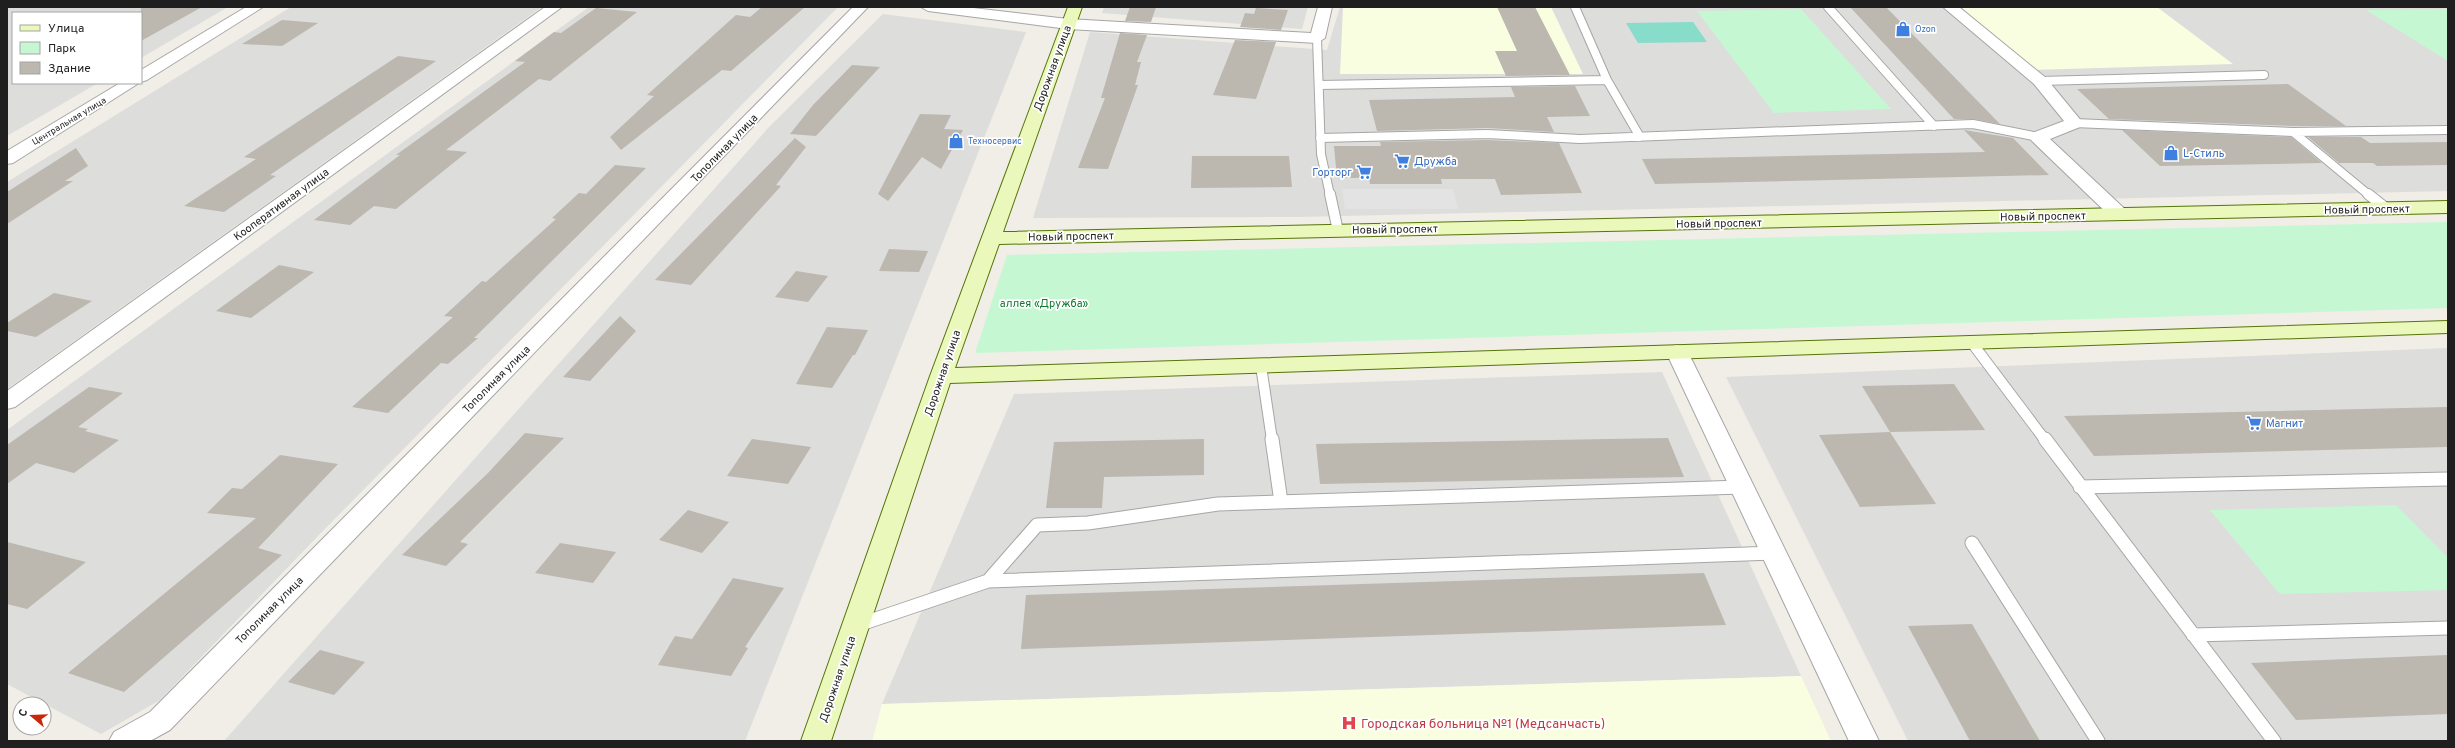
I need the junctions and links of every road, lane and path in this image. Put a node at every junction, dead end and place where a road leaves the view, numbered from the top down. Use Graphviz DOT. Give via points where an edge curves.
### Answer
graph roads {
  1 [pos="256,7"];
  2 [pos="555,7"];
  3 [pos="861,7"];
  4 [pos="928,7"];
  5 [pos="1074,7"];
  6 [pos="1325,7"];
  7 [pos="1575,7"];
  8 [pos="1828,7"];
  9 [pos="1950,7"];
  10 [pos="1068,24"];
  11 [pos="1317,38"];
  12 [pos="2264,75"];
  13 [pos="142,76"];
  14 [pos="1607,80"];
  15 [pos="2040,81"];
  16 [pos="129,84"];
  17 [pos="1319,85"];
  18 [pos="2074,123"];
  19 [pos="1934,126"];
  20 [pos="2448,130"];
  21 [pos="2293,132"];
  22 [pos="1640,137"];
  23 [pos="1320,138"];
  24 [pos="2038,138"];
  25 [pos="7,159"];
  26 [pos="2448,207"];
  27 [pos="2387,208"];
  28 [pos="2120,215"];
  29 [pos="1338,231"];
  30 [pos="990,238"];
  31 [pos="2448,327"];
  32 [pos="1972,343"];
  33 [pos="1677,352"];
  34 [pos="1261,366"];
  35 [pos="941,376"];
  36 [pos="7,402"];
  37 [pos="2448,480"];
  38 [pos="1742,487"];
  39 [pos="2080,487"];
  40 [pos="1281,502"];
  41 [pos="1972,543"];
  42 [pos="1774,553"];
  43 [pos="988,581"];
  44 [pos="856,625"];
  45 [pos="2448,628"];
  46 [pos="2194,635"];
  47 [pos="124,741"];
  48 [pos="816,741"];
  49 [pos="1864,741"];
  50 [pos="2098,741"];
  51 [pos="2274,741"];
  1 -- 13 [label="street"];
  2 -- 36 [label="street, Кооперативная улица"];
  3 -- 47 [label="street, Тополиная улица" via="160,721"];
  4 -- 10 [label="street"];
  5 -- 10 [label="street, Дорожная улица"];
  6 -- 11 [label="street"];
  7 -- 14 [label="lane"];
  8 -- 19 [label="lane"];
  9 -- 15 [label="street"];
  10 -- 11 [label="street"];
  10 -- 30 [label="street, Дорожная улица"];
  11 -- 17 [label="lane"];
  12 -- 15 [label="lane"];
  14 -- 17 [label="lane"];
  14 -- 22 [label="lane"];
  15 -- 18 [label="street"];
  16 -- 25 [label="street, Центральная улица"];
  17 -- 23 [label="lane"];
  18 -- 21 [label="lane"];
  18 -- 24 [label="street"];
  19 -- 22 [label="lane"];
  19 -- 24 [label="lane" via="1973,124"];
  20 -- 21 [label="lane"];
  21 -- 27 [label="lane"];
  22 -- 23 [label="lane" via="1580,140 1487,134"];
  23 -- 29 [label="lane" via="1321,154"];
  24 -- 28 [label="street"];
  26 -- 27 [label="street, Новый проспект"];
  27 -- 28 [label="street, Новый проспект"];
  28 -- 29 [label="street, Новый проспект"];
  29 -- 30 [label="street, Новый проспект"];
  30 -- 35 [label="street, Дорожная улица"];
  31 -- 32 [label="street"];
  32 -- 33 [label="street"];
  32 -- 39 [label="lane"];
  33 -- 34 [label="street"];
  33 -- 38 [label="street"];
  34 -- 35 [label="street"];
  34 -- 40 [label="lane"];
  35 -- 44 [label="street, Дорожная улица"];
  37 -- 39 [label="lane"];
  38 -- 40 [label="lane"];
  38 -- 42 [label="street"];
  39 -- 46 [label="lane"];
  40 -- 43 [label="lane" via="1218,504 1088,523 1036,525"];
  41 -- 50 [label="lane"];
  42 -- 43 [label="lane"];
  42 -- 49 [label="street"];
  43 -- 44 [label="lane"];
  44 -- 48 [label="street, Дорожная улица"];
  45 -- 46 [label="lane"];
  46 -- 51 [label="lane"];
}
